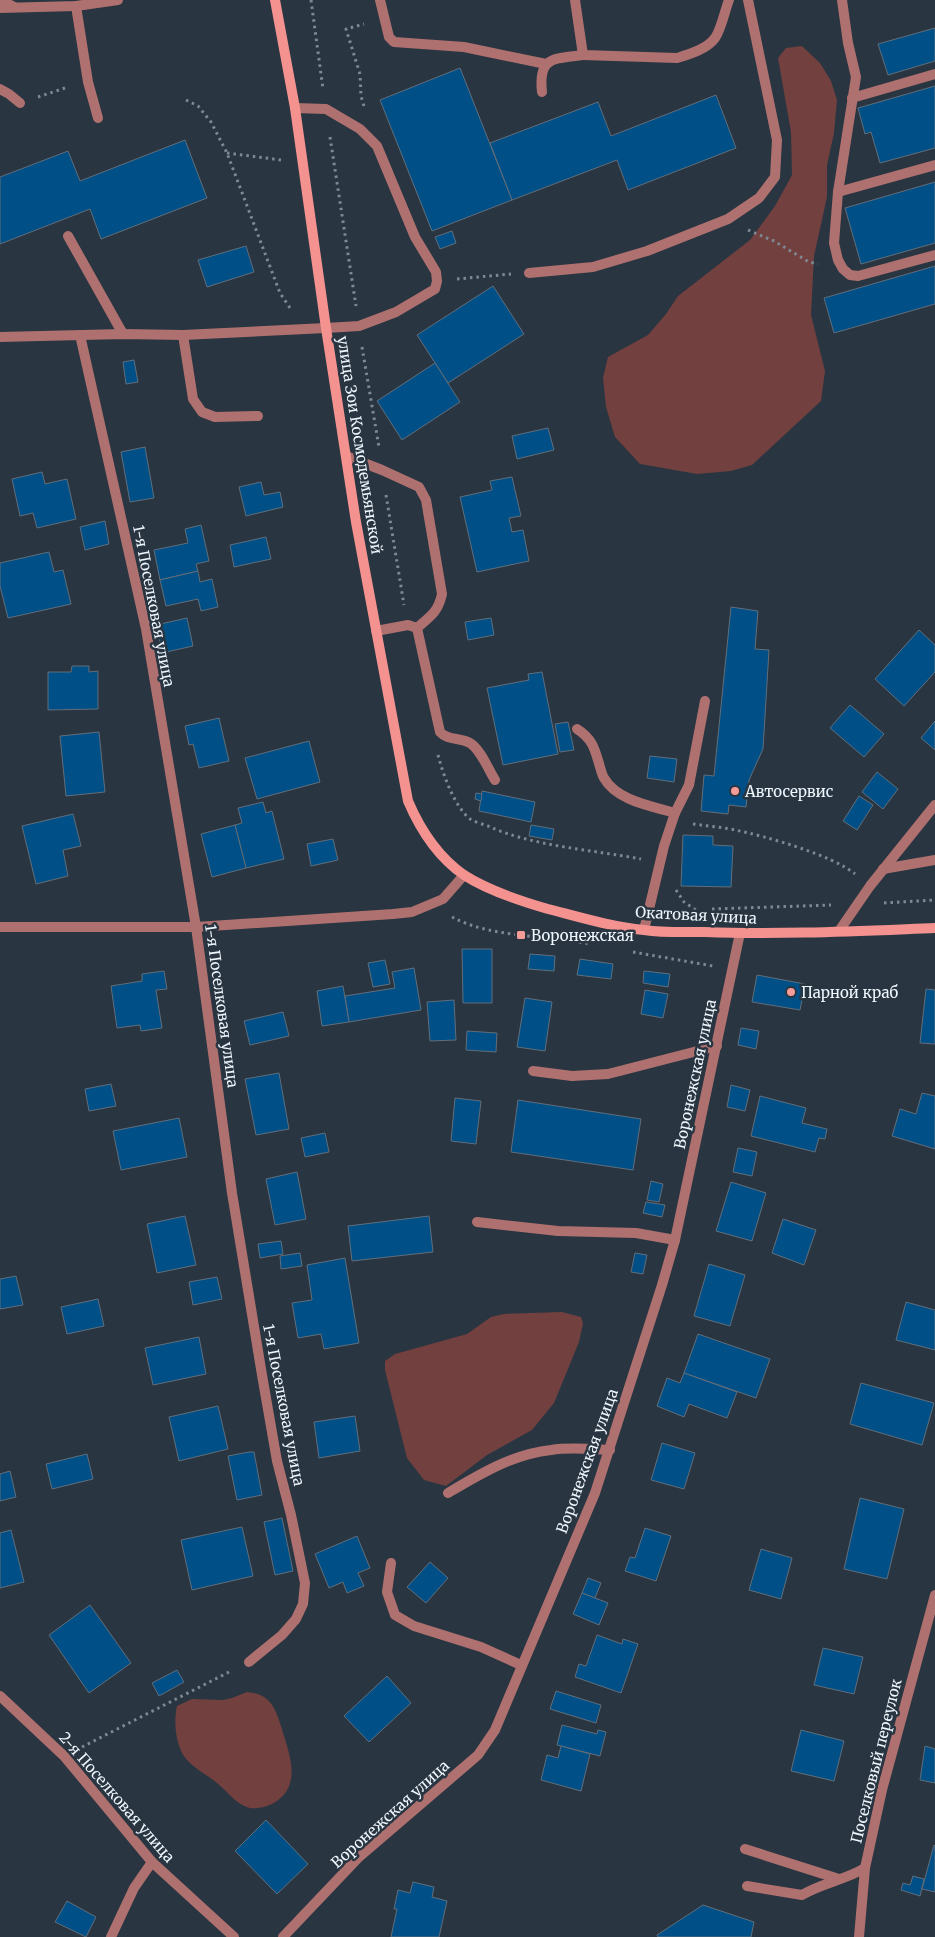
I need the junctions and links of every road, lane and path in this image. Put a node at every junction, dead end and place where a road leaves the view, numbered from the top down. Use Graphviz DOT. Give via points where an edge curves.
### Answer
graph roads {
  1 [pos="1,0"];
  2 [pos="118,0"];
  3 [pos="275,0"];
  4 [pos="380,0"];
  5 [pos="575,0"];
  6 [pos="729,0"];
  7 [pos="748,0"];
  8 [pos="842,0"];
  9 [pos="76,6"];
  10 [pos="14,7"];
  11 [pos="0,8"];
  12 [pos="346,28"];
  13 [pos="584,55"];
  14 [pos="546,64"];
  15 [pos="935,74"];
  16 [pos="69,87"];
  17 [pos="0,89"];
  18 [pos="542,92"];
  19 [pos="45,94"];
  20 [pos="852,98"];
  21 [pos="186,100"];
  22 [pos="20,104"];
  23 [pos="295,108"];
  24 [pos="365,109"];
  25 [pos="98,118"];
  26 [pos="227,153"];
  27 [pos="302,158"];
  28 [pos="935,165"];
  29 [pos="838,192"];
  30 [pos="728,219"];
  31 [pos="68,236"];
  32 [pos="935,255"];
  33 [pos="843,269"];
  34 [pos="529,273"];
  35 [pos="437,281"];
  36 [pos="326,328"];
  37 [pos="123,334"];
  38 [pos="80,335"];
  39 [pos="183,335"];
  40 [pos="0,337"];
  41 [pos="258,416"];
  42 [pos="346,456"];
  43 [pos="417,628"];
  44 [pos="376,631"];
  45 [pos="705,701"];
  46 [pos="577,729"];
  47 [pos="495,780"];
  48 [pos="935,805"];
  49 [pos="674,817"];
  50 [pos="935,860"];
  51 [pos="660,862"];
  52 [pos="883,869"];
  53 [pos="464,875"];
  54 [pos="870,886"];
  55 [pos="935,900"];
  56 [pos="429,905"];
  57 [pos="857,905"];
  58 [pos="196,926"];
  59 [pos="0,928"];
  60 [pos="935,928"];
  61 [pos="644,930"];
  62 [pos="839,931"];
  63 [pos="740,933"];
  64 [pos="599,946"];
  65 [pos="626,951"];
  66 [pos="731,969"];
  67 [pos="717,1046"];
  68 [pos="533,1071"];
  69 [pos="477,1222"];
  70 [pos="675,1240"];
  71 [pos="610,1450"];
  72 [pos="448,1493"];
  73 [pos="391,1563"];
  74 [pos="935,1595"];
  75 [pos="249,1662"];
  76 [pos="521,1665"];
  77 [pos="0,1696"];
  78 [pos="64,1756"];
  79 [pos="745,1849"];
  80 [pos="152,1862"];
  81 [pos="865,1868"];
  82 [pos="838,1879"];
  83 [pos="748,1886"];
  84 [pos="111,1937"];
  85 [pos="234,1937"];
  86 [pos="283,1937"];
  87 [pos="859,1937"];
  1 -- 10 [label="street"];
  2 -- 9 [label="street"];
  3 -- 23 [label="main road, улица Зои Космодемьянской"];
  4 -- 14 [label="street" via="389,38 394,42 464,46"];
  5 -- 13 [label="street"];
  6 -- 13 [label="street" via="716,37 691,54 677,58"];
  7 -- 30 [label="street" via="777,140 775,177 759,198"];
  8 -- 20 [label="street" via="856,77"];
  9 -- 10 [label="street"];
  9 -- 25 [label="street" via="88,82"];
  10 -- 11 [label="street"];
  12 -- 24 [label="path" via="360,74"];
  13 -- 14 [label="street" via="555,58"];
  14 -- 18 [label="street" via="542,70"];
  15 -- 20 [label="street"];
  16 -- 19 [label="path"];
  17 -- 22 [label="street"];
  20 -- 29 [label="street"];
  21 -- 26 [label="path" via="198,106 211,122"];
  23 -- 27 [label="main road, улица Зои Космодемьянской"];
  23 -- 35 [label="street" via="326,109 360,129 377,146 416,237 436,272"];
  26 -- 27 [label="path" via="275,160"];
  26 -- 36 [label="path" via="280,293 289,308 303,320"];
  27 -- 36 [label="main road, улица Зои Космодемьянской"];
  28 -- 29 [label="street"];
  29 -- 33 [label="street" via="834,243"];
  30 -- 33 [label="path" via="809,262"];
  30 -- 34 [label="street" via="647,252 593,268"];
  31 -- 37 [label="street"];
  32 -- 33 [label="street" via="858,276"];
  34 -- 35 [label="path"];
  35 -- 36 [label="street" via="435,289 396,312 359,326"];
  36 -- 39 [label="street"];
  36 -- 42 [label="main road, улица Зои Космодемьянской"];
  37 -- 38 [label="street"];
  37 -- 39 [label="street"];
  38 -- 40 [label="street"];
  38 -- 58 [label="street, 1-я Поселковая улица" via="146,629"];
  39 -- 41 [label="street" via="193,399 202,412 215,417"];
  42 -- 43 [label="street" via="419,487 426,500 442,594 439,606"];
  42 -- 44 [label="main road, улица Зои Космодемьянской"];
  43 -- 44 [label="street" via="408,625"];
  43 -- 47 [label="street" via="440,732 444,737 472,744"];
  44 -- 53 [label="main road, улица Зои Космодемьянской" via="408,801 416,822 429,840"];
  45 -- 49 [label="street" via="689,785"];
  46 -- 49 [label="street" via="587,736 595,749 604,778 618,794"];
  48 -- 52 [label="street"];
  49 -- 51 [label="street"];
  49 -- 54 [label="path" via="787,844 830,860"];
  50 -- 52 [label="street"];
  51 -- 57 [label="path" via="672,871 677,891 684,902 696,910"];
  51 -- 61 [label="street"];
  52 -- 54 [label="street"];
  53 -- 56 [label="street" via="443,899"];
  53 -- 61 [label="main road, Окатовая улица" via="483,886 537,906"];
  54 -- 57 [label="street"];
  55 -- 57 [label="path"];
  56 -- 58 [label="street" via="412,912 393,914"];
  56 -- 64 [label="path" via="465,924"];
  57 -- 62 [label="street"];
  58 -- 59 [label="street"];
  58 -- 75 [label="street, 1-я Поселковая улица" via="232,1193 262,1375 277,1461 305,1583 304,1604 296,1619"];
  60 -- 62 [label="main road, Окатовая улица"];
  61 -- 63 [label="main road, Окатовая улица"];
  62 -- 63 [label="main road, Окатовая улица"];
  63 -- 66 [label="street, Воронежская улица"];
  65 -- 66 [label="path"];
  66 -- 67 [label="street, Воронежская улица"];
  67 -- 68 [label="street" via="608,1074 572,1076"];
  67 -- 70 [label="street, Воронежская улица"];
  69 -- 70 [label="street" via="558,1231 636,1233"];
  70 -- 71 [label="street, Воронежская улица"];
  71 -- 72 [label="street" via="552,1450 529,1454 505,1462"];
  71 -- 76 [label="street, Воронежская улица"];
  73 -- 76 [label="street" via="388,1592 395,1615 414,1626 481,1647"];
  74 -- 81 [label="street, Поселковый переулок" via="882,1790"];
  75 -- 78 [label="path"];
  76 -- 86 [label="street, Воронежская улица" via="494,1730 478,1755 358,1858"];
  77 -- 78 [label="street, 2-я Поселковая улица"];
  78 -- 80 [label="street, 2-я Поселковая улица"];
  79 -- 82 [label="street"];
  80 -- 84 [label="street" via="134,1888"];
  80 -- 85 [label="street, 2-я Поселковая улица"];
  81 -- 82 [label="street"];
  81 -- 87 [label="street, Поселковый переулок"];
  82 -- 83 [label="street" via="813,1888 802,1896"];
}
